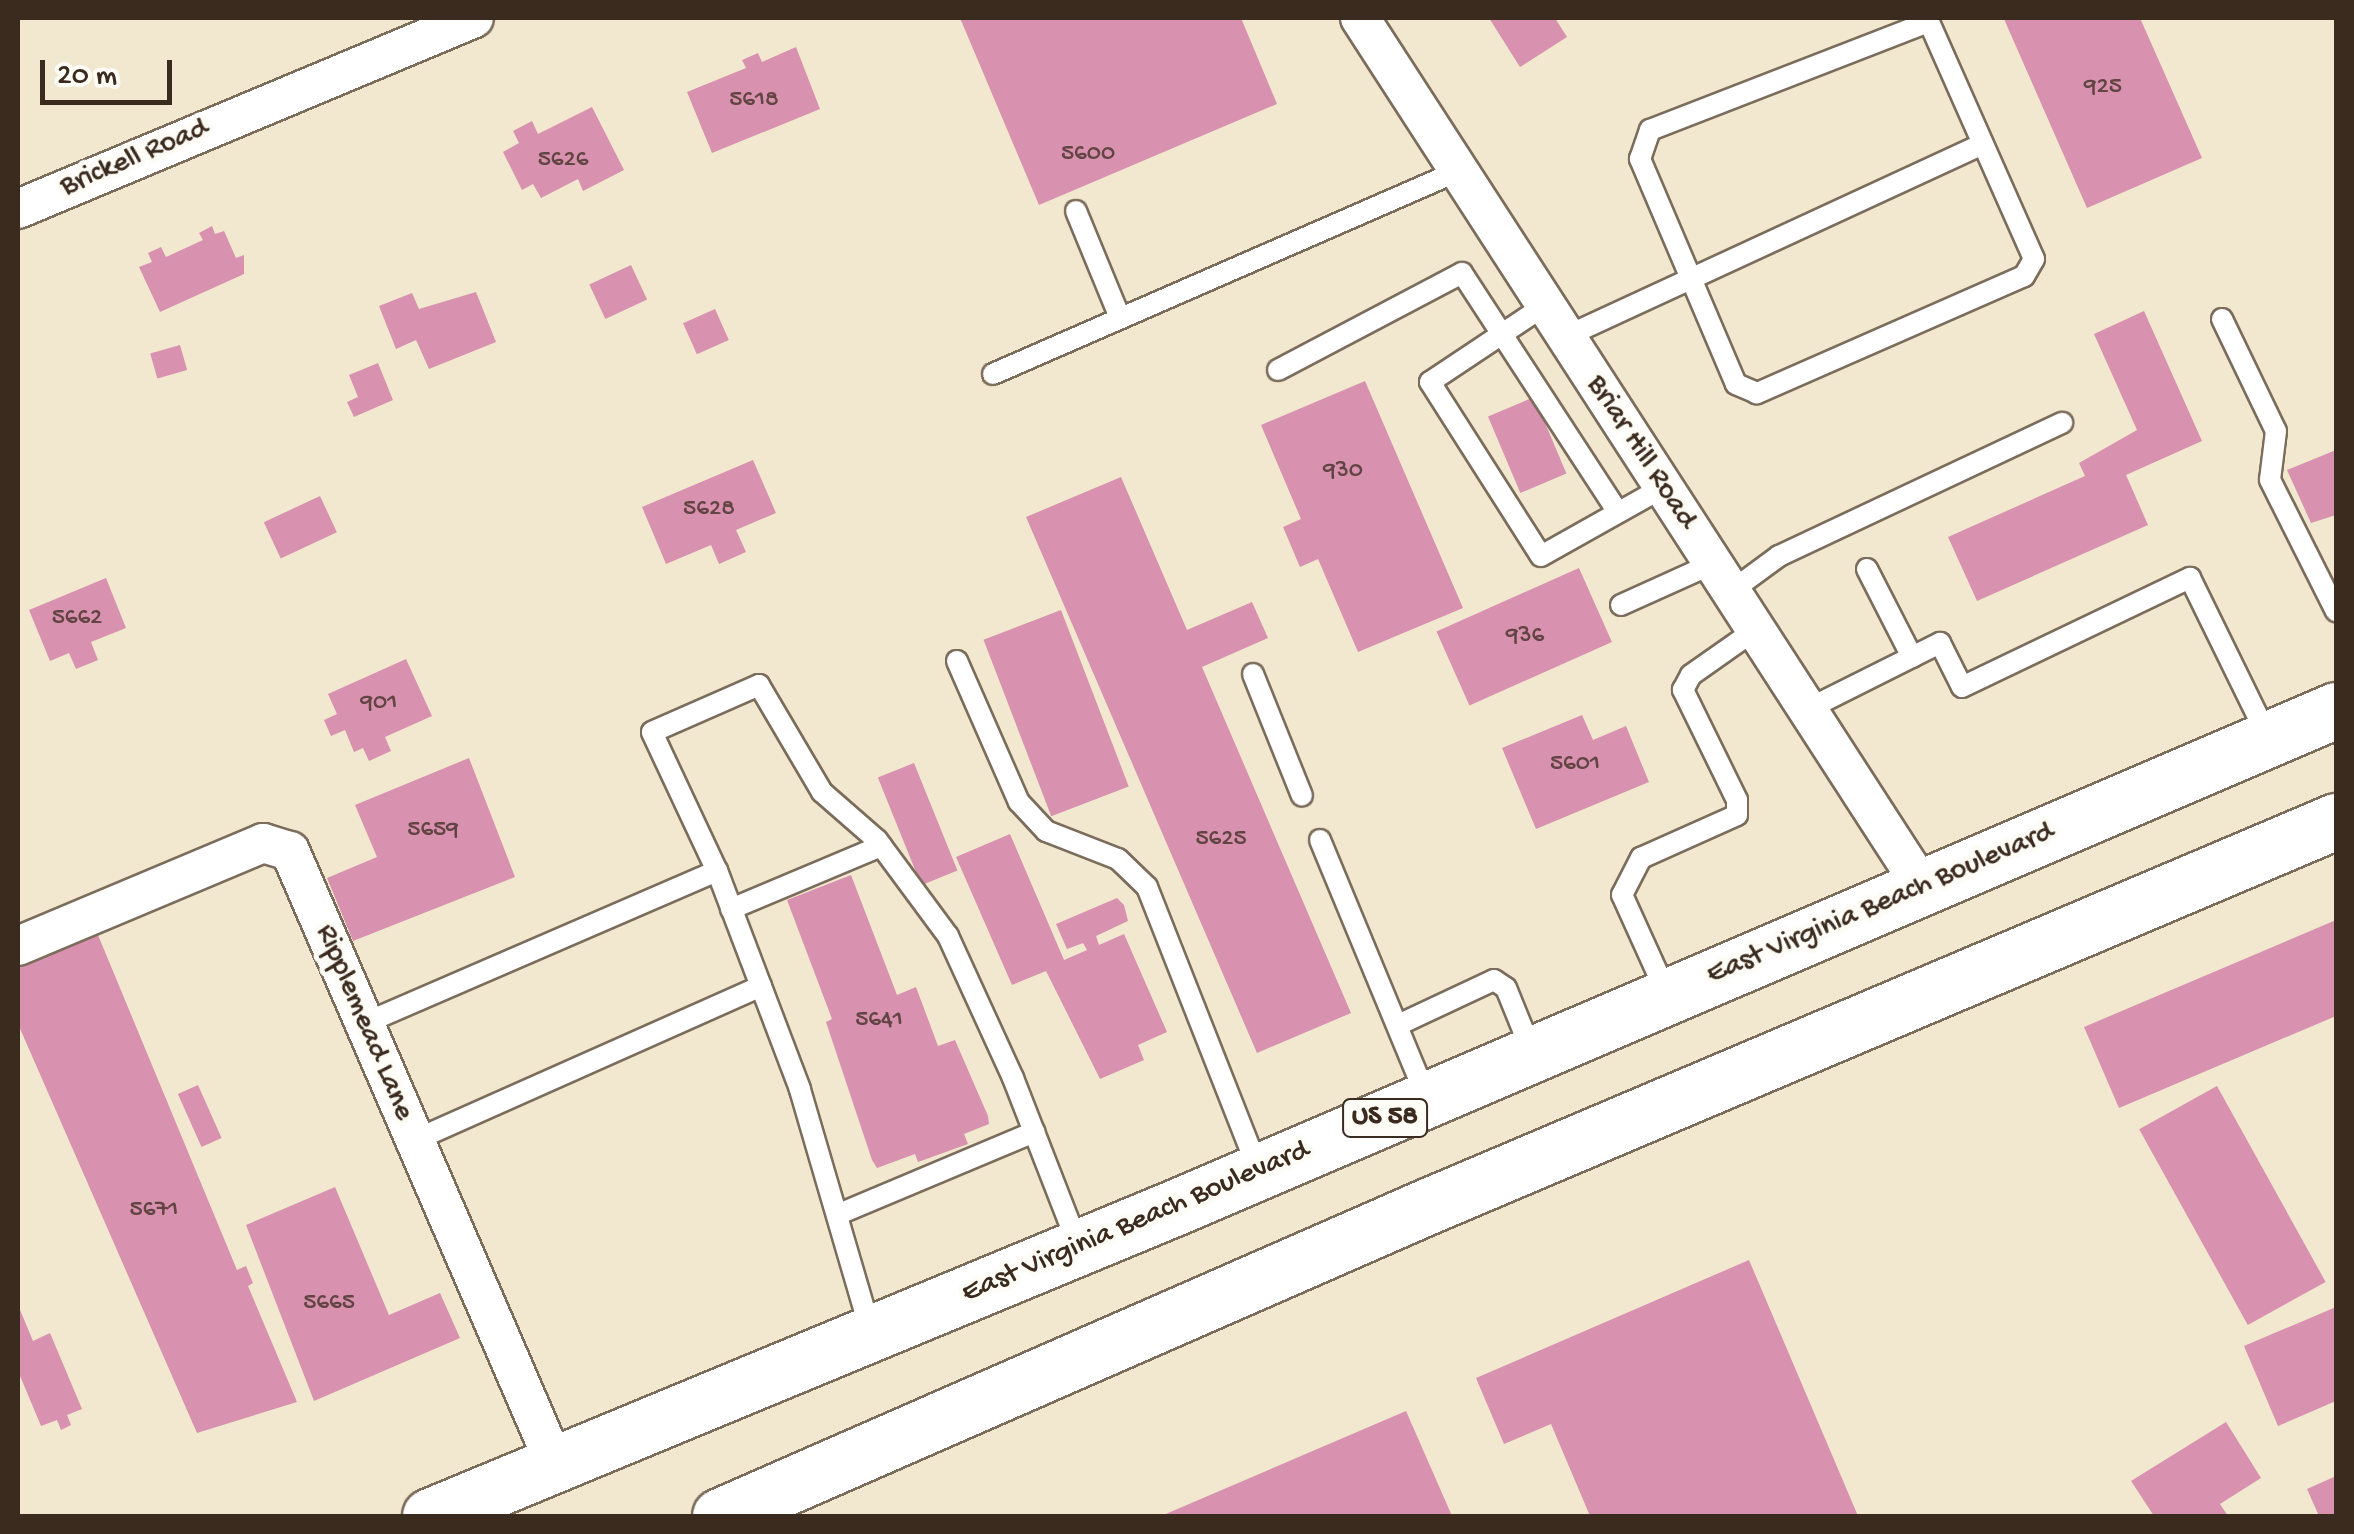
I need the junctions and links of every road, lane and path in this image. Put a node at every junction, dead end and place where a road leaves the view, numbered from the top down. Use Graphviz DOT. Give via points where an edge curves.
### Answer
graph roads {
  1 [pos="474,18"];
  2 [pos="1360,18"];
  3 [pos="1984,144"];
  4 [pos="1458,171"];
  5 [pos="18,209"];
  6 [pos="1076,211"];
  7 [pos="1689,280"];
  8 [pos="1120,318"];
  9 [pos="2222,319"];
  10 [pos="1554,321"];
  11 [pos="1502,332"];
  12 [pos="1278,370"];
  13 [pos="992,374"];
  14 [pos="2062,424"];
  15 [pos="1662,488"];
  16 [pos="1618,512"];
  17 [pos="1867,569"];
  18 [pos="1721,578"];
  19 [pos="2334,602"];
  20 [pos="1621,605"];
  21 [pos="1755,630"];
  22 [pos="1912,657"];
  23 [pos="957,661"];
  24 [pos="1253,674"];
  25 [pos="1806,710"];
  26 [pos="2336,710"];
  27 [pos="2269,738"];
  28 [pos="1302,796"];
  29 [pos="2336,821"];
  30 [pos="1320,840"];
  31 [pos="881,846"];
  32 [pos="717,872"];
  33 [pos="1923,888"];
  34 [pos="732,909"];
  35 [pos="18,946"];
  36 [pos="761,986"];
  37 [pos="1668,996"];
  38 [pos="363,1024"];
  39 [pos="1398,1026"];
  40 [pos="1533,1054"];
  41 [pos="1428,1100"];
  42 [pos="1034,1132"];
  43 [pos="413,1141"];
  44 [pos="1259,1171"];
  45 [pos="838,1214"];
  46 [pos="1078,1247"];
  47 [pos="872,1336"];
  48 [pos="555,1464"];
  49 [pos="430,1516"];
  50 [pos="720,1516"];
  1 -- 5 [label="street, Brickell Road"];
  2 -- 4 [label="street, Briar Hill Road"];
  3 -- 7 [label="lane"];
  3 -- 7 [label="lane" via="2034,259 2024,276 1757,393 1736,384"];
  3 -- 7 [label="lane" via="1930,22 1650,130 1640,158"];
  4 -- 8 [label="lane"];
  4 -- 10 [label="street, Briar Hill Road"];
  6 -- 8 [label="lane"];
  7 -- 10 [label="lane"];
  8 -- 13 [label="lane"];
  9 -- 19 [label="lane" via="2276,431 2270,480"];
  10 -- 11 [label="lane"];
  10 -- 15 [label="street, Briar Hill Road"];
  11 -- 12 [label="lane" via="1462,273"];
  11 -- 16 [label="lane"];
  11 -- 16 [label="lane" via="1430,382 1542,556"];
  14 -- 18 [label="lane"];
  15 -- 16 [label="lane"];
  15 -- 18 [label="street, Briar Hill Road"];
  17 -- 22 [label="lane"];
  18 -- 20 [label="lane"];
  18 -- 21 [label="street, Briar Hill Road"];
  21 -- 25 [label="street, Briar Hill Road"];
  21 -- 37 [label="lane" via="1692,674 1683,690 1737,800 1737,815 1641,858 1622,895"];
  22 -- 25 [label="lane"];
  22 -- 27 [label="lane" via="1940,643 1962,687 2190,578"];
  23 -- 44 [label="lane" via="1019,802 1046,831 1118,859 1147,887"];
  24 -- 28 [label="lane"];
  25 -- 33 [label="street, Briar Hill Road"];
  26 -- 27 [label="main road, East Virginia Beach Boulevard / US 58"];
  27 -- 33 [label="main road, East Virginia Beach Boulevard / US 58"];
  29 -- 50 [label="main road" via="1428,1206"];
  30 -- 39 [label="lane"];
  31 -- 32 [label="lane" via="822,792 759,684 652,732"];
  31 -- 34 [label="lane"];
  31 -- 42 [label="lane" via="948,936"];
  32 -- 34 [label="lane"];
  32 -- 38 [label="lane"];
  33 -- 37 [label="main road, East Virginia Beach Boulevard / US 58"];
  34 -- 36 [label="lane"];
  35 -- 38 [label="street, Ripplemead Lane" via="263,844 290,851"];
  36 -- 43 [label="lane"];
  36 -- 45 [label="lane"];
  37 -- 40 [label="main road, East Virginia Beach Boulevard / US 58"];
  38 -- 43 [label="street, Ripplemead Lane"];
  39 -- 40 [label="lane" via="1494,980 1506,988"];
  39 -- 41 [label="lane"];
  40 -- 41 [label="main road, East Virginia Beach Boulevard / US 58"];
  41 -- 44 [label="main road, East Virginia Beach Boulevard / US 58"];
  42 -- 45 [label="lane"];
  42 -- 46 [label="lane"];
  43 -- 48 [label="street, Ripplemead Lane"];
  44 -- 46 [label="main road, East Virginia Beach Boulevard / US 58"];
  45 -- 47 [label="lane"];
  46 -- 47 [label="main road, East Virginia Beach Boulevard / US 58"];
  47 -- 48 [label="main road, East Virginia Beach Boulevard / US 58"];
  48 -- 49 [label="main road, East Virginia Beach Boulevard / US 58"];
}
